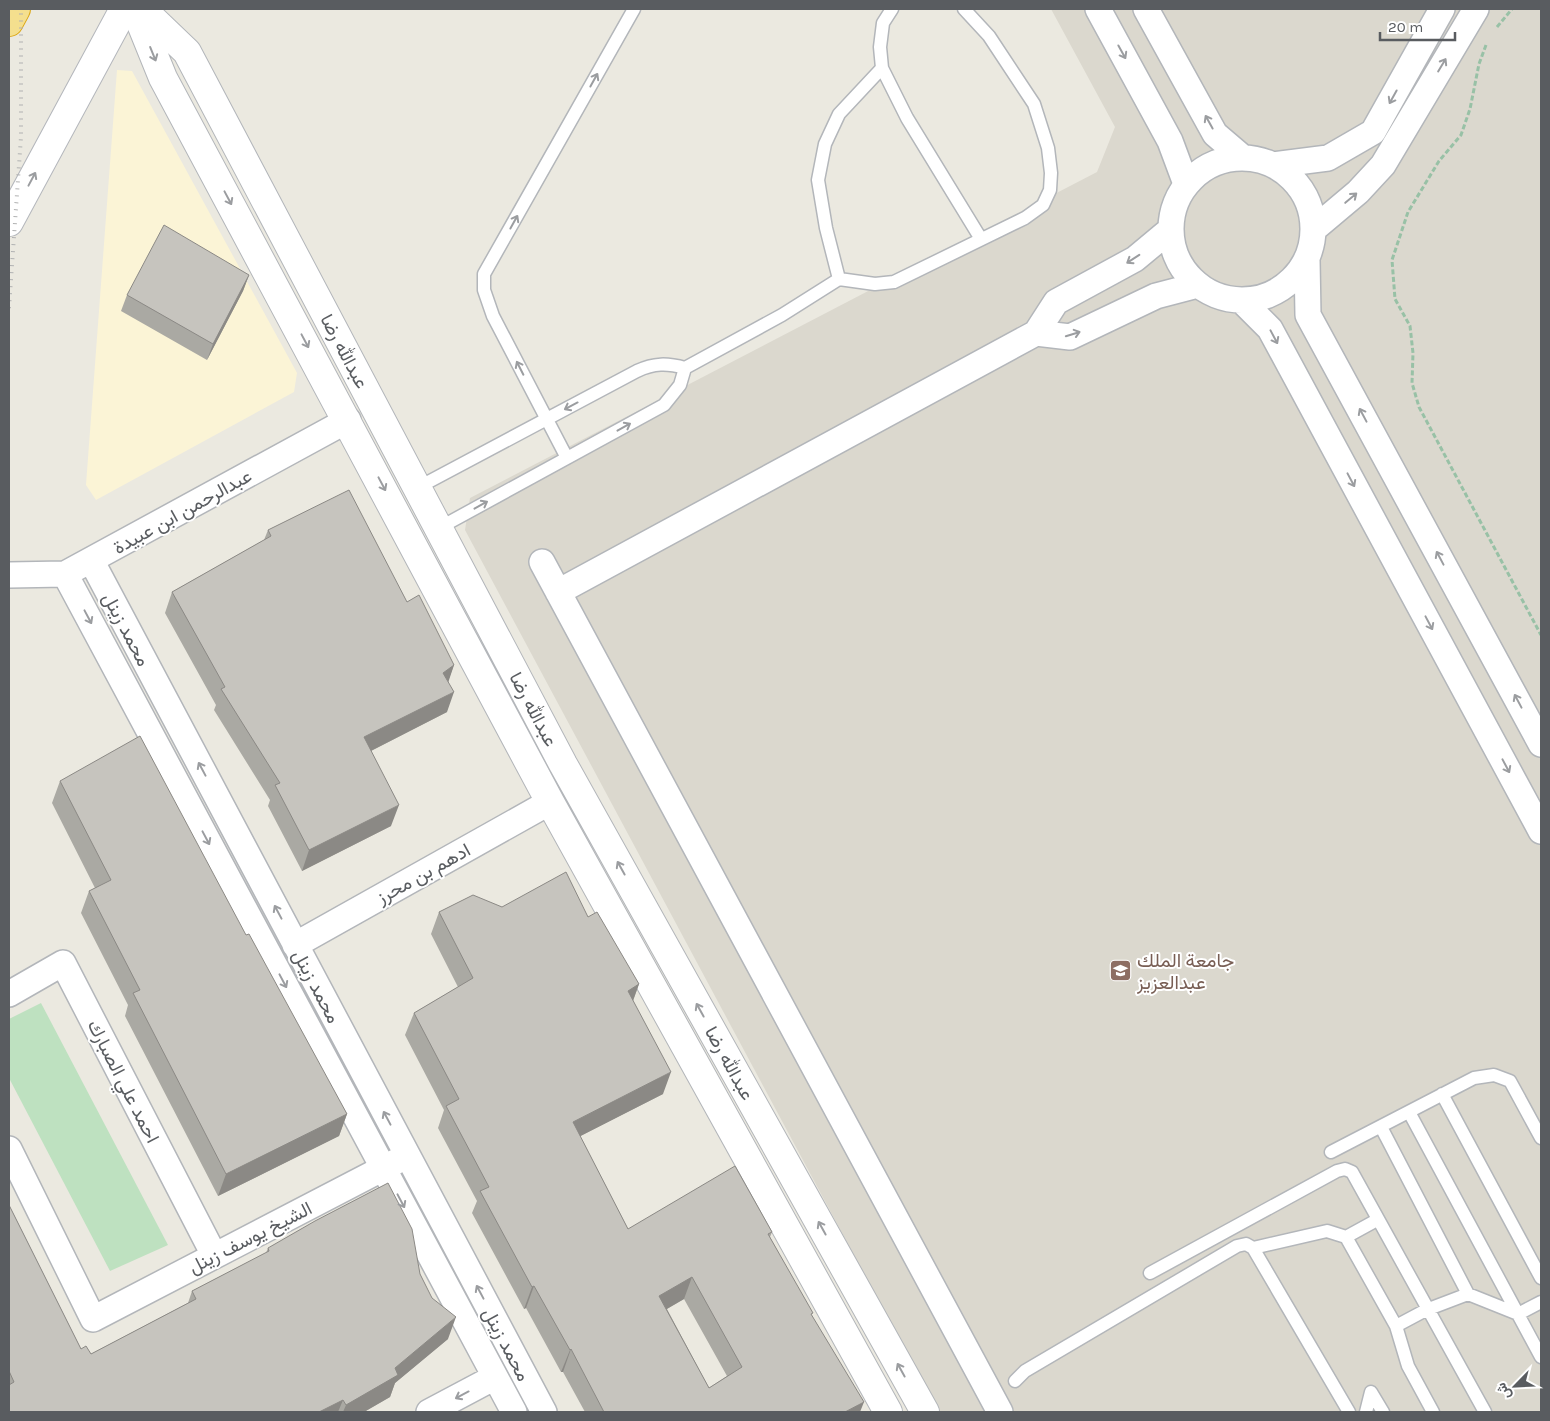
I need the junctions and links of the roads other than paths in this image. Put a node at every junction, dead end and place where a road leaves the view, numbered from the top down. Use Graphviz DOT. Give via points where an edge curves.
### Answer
graph roads {
  1 [pos="16,9"];
  2 [pos="124,9"];
  3 [pos="135,9"];
  4 [pos="142,9"];
  5 [pos="634,9"];
  6 [pos="892,9"];
  7 [pos="964,9"];
  8 [pos="1098,9"];
  9 [pos="1146,9"];
  10 [pos="1442,9"];
  11 [pos="1476,9"];
  12 [pos="9,22"];
  13 [pos="882,68"];
  14 [pos="1242,157"];
  15 [pos="1273,164"];
  16 [pos="1186,184"];
  17 [pos="9,222"];
  18 [pos="1171,229"];
  19 [pos="1314,229"];
  20 [pos="981,239"];
  21 [pos="1307,260"];
  22 [pos="839,279"];
  23 [pos="1198,285"];
  24 [pos="1242,301"];
  25 [pos="1036,333"];
  26 [pos="686,368"];
  27 [pos="546,419"];
  28 [pos="348,420"];
  29 [pos="567,458"];
  30 [pos="417,488"];
  31 [pos="439,528"];
  32 [pos="91,560"];
  33 [pos="542,562"];
  34 [pos="65,574"];
  35 [pos="9,575"];
  36 [pos="558,592"];
  37 [pos="1541,744"];
  38 [pos="550,802"];
  39 [pos="1541,831"];
  40 [pos="295,945"];
  41 [pos="9,994"];
  42 [pos="1442,1094"];
  43 [pos="1409,1112"];
  44 [pos="1381,1126"];
  45 [pos="1541,1138"];
  46 [pos="9,1149"];
  47 [pos="1331,1152"];
  48 [pos="407,1155"];
  49 [pos="384,1168"];
  50 [pos="1377,1220"];
  51 [pos="1346,1237"];
  52 [pos="1253,1248"];
  53 [pos="214,1255"];
  54 [pos="1150,1274"];
  55 [pos="1541,1278"];
  56 [pos="1468,1294"];
  57 [pos="1541,1302"];
  58 [pos="1426,1310"];
  59 [pos="1518,1314"];
  60 [pos="1396,1326"];
  61 [pos="1541,1357"];
  62 [pos="495,1377"];
  63 [pos="1015,1381"];
  64 [pos="511,1411"];
  65 [pos="429,1412"];
  66 [pos="544,1412"];
  67 [pos="888,1412"];
  68 [pos="925,1412"];
  69 [pos="1000,1412"];
  70 [pos="1349,1412"];
  71 [pos="1366,1412"];
  72 [pos="1383,1412"];
  73 [pos="1433,1412"];
  74 [pos="1485,1412"];
  1 -- 12 [label="highway"];
  17 -- 2 [label="street, one-way"];
  3 -- 28 [label="street, عبدالله رضا, one-way" via="163,78"];
  4 -- 30 [label="street, عبدالله رضا" via="187,52"];
  27 -- 5 [label="lane, one-way" via="493,316 484,290 484,274"];
  6 -- 13 [label="lane" via="883,23"];
  7 -- 20 [label="lane" via="989,36 1034,104 1048,148 1051,173 1050,190 1043,205 1025,218"];
  8 -- 16 [label="street, one-way" via="1170,141"];
  14 -- 9 [label="street, one-way" via="1215,134"];
  10 -- 15 [label="street, one-way" via="1373,132 1328,158"];
  19 -- 11 [label="street, one-way" via="1358,192 1383,165"];
  13 -- 20 [label="lane" via="907,118"];
  13 -- 22 [label="lane" via="839,114 825,144 818,180"];
  14 -- 15 [label="street"];
  14 -- 16 [label="street" via="1211,164"];
  15 -- 19 [label="street" via="1298,184 1312,213"];
  16 -- 18 [label="street" via="1172,213"];
  18 -- 23 [label="street" via="1178,260"];
  18 -- 25 [label="street, one-way" via="1135,259 1056,302"];
  19 -- 21 [label="street"];
  20 -- 22 [label="lane" via="894,282 875,284"];
  21 -- 24 [label="street" via="1293,279 1274,294"];
  37 -- 21 [label="street, one-way" via="1308,314"];
  22 -- 26 [label="lane"];
  23 -- 24 [label="street" via="1212,294"];
  25 -- 23 [label="street, one-way" via="1070,336 1156,296"];
  24 -- 39 [label="street, one-way" via="1270,329"];
  25 -- 36 [label="street"];
  26 -- 27 [label="lane, one-way" via="652,364"];
  29 -- 26 [label="lane, one-way" via="664,405 680,385"];
  27 -- 29 [label="lane"];
  27 -- 30 [label="lane"];
  28 -- 32 [label="street, عبدالرحمن ابن عبيدة"];
  28 -- 38 [label="street, عبدالله رضا, one-way"];
  31 -- 29 [label="lane, one-way"];
  30 -- 31 [label="street, عبدالله رضا"];
  68 -- 31 [label="street, عبدالله رضا, one-way" via="563,764"];
  32 -- 34 [label="street, عبدالرحمن ابن عبيدة"];
  40 -- 32 [label="street, محمد زينل, one-way"];
  33 -- 36 [label="street"];
  34 -- 35 [label="street, عبدالرحمن ابن عبيدة"];
  34 -- 49 [label="street, محمد زينل, one-way"];
  36 -- 69 [label="street"];
  38 -- 40 [label="street, ادهم بن محرز"];
  38 -- 67 [label="street, عبدالله رضا"];
  48 -- 40 [label="street, محمد زينل, one-way"];
  41 -- 53 [label="street, احمد علي الصبارك" via="63,963"];
  42 -- 43 [label="lane"];
  42 -- 45 [label="lane" via="1474,1078 1494,1075 1510,1081"];
  42 -- 55 [label="lane"];
  43 -- 44 [label="lane"];
  43 -- 59 [label="lane"];
  44 -- 47 [label="lane"];
  44 -- 56 [label="lane"];
  46 -- 53 [label="street, الشيخ يوسف زينل" via="93,1318"];
  48 -- 49 [label="street, الشيخ يوسف زينل"];
  66 -- 48 [label="street, محمد زينل, one-way"];
  49 -- 53 [label="street, الشيخ يوسف زينل"];
  49 -- 62 [label="street, محمد زينل, one-way"];
  50 -- 51 [label="lane"];
  50 -- 54 [label="lane" via="1352,1172 1345,1169"];
  50 -- 58 [label="lane"];
  51 -- 52 [label="lane" via="1327,1231"];
  51 -- 60 [label="lane"];
  52 -- 63 [label="lane" via="1246,1244 1237,1246 1025,1370"];
  52 -- 70 [label="lane"];
  56 -- 58 [label="lane"];
  56 -- 59 [label="lane"];
  57 -- 59 [label="lane"];
  58 -- 60 [label="lane"];
  58 -- 74 [label="lane"];
  59 -- 61 [label="lane"];
  60 -- 73 [label="lane" via="1408,1366"];
  62 -- 64 [label="street, محمد زينل"];
  62 -- 65 [label="street, one-way"];
  71 -- 72 [label="lane" via="1371,1392"];
}
